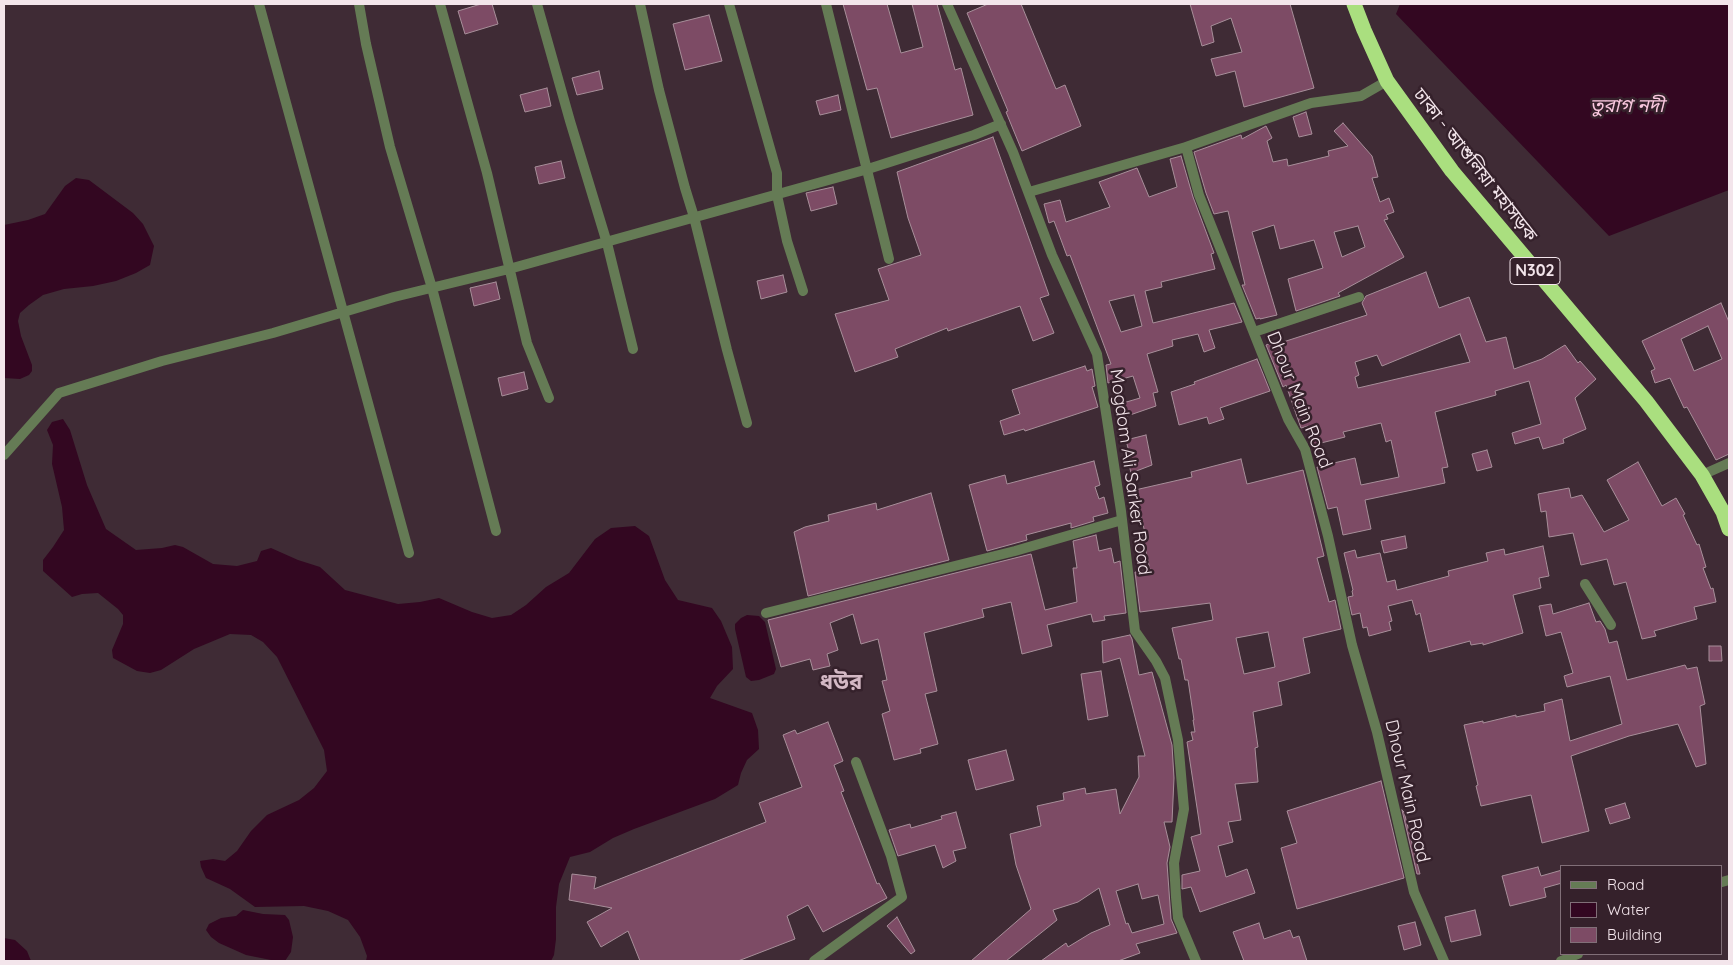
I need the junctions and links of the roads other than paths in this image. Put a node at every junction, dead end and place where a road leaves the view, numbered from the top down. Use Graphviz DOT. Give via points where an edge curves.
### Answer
graph roads {
  1 [pos="259,4"];
  2 [pos="359,4"];
  3 [pos="440,4"];
  4 [pos="537,4"];
  5 [pos="640,4"];
  6 [pos="729,4"];
  7 [pos="826,4"];
  8 [pos="947,4"];
  9 [pos="1354,4"];
  10 [pos="1387,81"];
  11 [pos="1001,124"];
  12 [pos="1186,147"];
  13 [pos="868,169"];
  14 [pos="1029,192"];
  15 [pos="776,195"];
  16 [pos="694,216"];
  17 [pos="607,243"];
  18 [pos="889,259"];
  19 [pos="509,269"];
  20 [pos="432,288"];
  21 [pos="803,291"];
  22 [pos="1359,297"];
  23 [pos="342,312"];
  24 [pos="1254,332"];
  25 [pos="633,349"];
  26 [pos="548,398"];
  27 [pos="748,423"];
  28 [pos="4,455"];
  29 [pos="1729,463"];
  30 [pos="1702,475"];
  31 [pos="1122,520"];
  32 [pos="1729,529"];
  33 [pos="496,531"];
  34 [pos="409,553"];
  35 [pos="1585,584"];
  36 [pos="766,613"];
  37 [pos="1611,625"];
  38 [pos="856,762"];
  39 [pos="1576,955"];
  40 [pos="814,961"];
  41 [pos="1196,961"];
  42 [pos="1444,961"];
  43 [pos="1561,961"];
  1 -- 23 [label="street"];
  2 -- 20 [label="street" via="390,148"];
  3 -- 19 [label="street" via="487,172"];
  4 -- 17 [label="street"];
  5 -- 16 [label="street" via="659,90"];
  6 -- 15 [label="street" via="776,173"];
  7 -- 13 [label="street"];
  8 -- 11 [label="street, Mogdom Ali Sarker Road"];
  9 -- 10 [label="highway, ঢাকা - আশুলিয়া মহাসড়ক / N302"];
  10 -- 12 [label="street" via="1361,96 1311,103"];
  10 -- 30 [label="highway, ঢাকা - আশুলিয়া মহাসড়ক / N302" via="1452,171 1646,401"];
  11 -- 13 [label="street"];
  11 -- 14 [label="street, Mogdom Ali Sarker Road"];
  12 -- 14 [label="street"];
  12 -- 24 [label="street, Dhour Main Road" via="1199,195"];
  13 -- 15 [label="street"];
  13 -- 18 [label="street"];
  14 -- 31 [label="street, Mogdom Ali Sarker Road" via="1052,255 1097,354"];
  15 -- 16 [label="street"];
  15 -- 21 [label="street"];
  16 -- 17 [label="street"];
  16 -- 27 [label="street"];
  17 -- 19 [label="street"];
  17 -- 25 [label="street"];
  19 -- 20 [label="street"];
  19 -- 26 [label="street" via="527,343"];
  20 -- 23 [label="street"];
  20 -- 33 [label="street"];
  22 -- 24 [label="street"];
  23 -- 28 [label="street" via="59,393"];
  23 -- 34 [label="street"];
  24 -- 42 [label="street, Dhour Main Road" via="1288,420 1305,449 1352,645 1378,732 1414,892"];
  29 -- 30 [label="street"];
  30 -- 32 [label="highway, ঢাকা - আশুলিয়া মহাসড়ক / N302"];
  31 -- 36 [label="street" via="1014,551"];
  31 -- 41 [label="street, Mogdom Ali Sarker Road" via="1135,632 1165,678 1178,740 1184,809 1174,863 1178,918"];
  35 -- 37 [label="street"];
  38 -- 40 [label="street" via="891,856 902,897"];
  39 -- 43 [label="street"];
}
